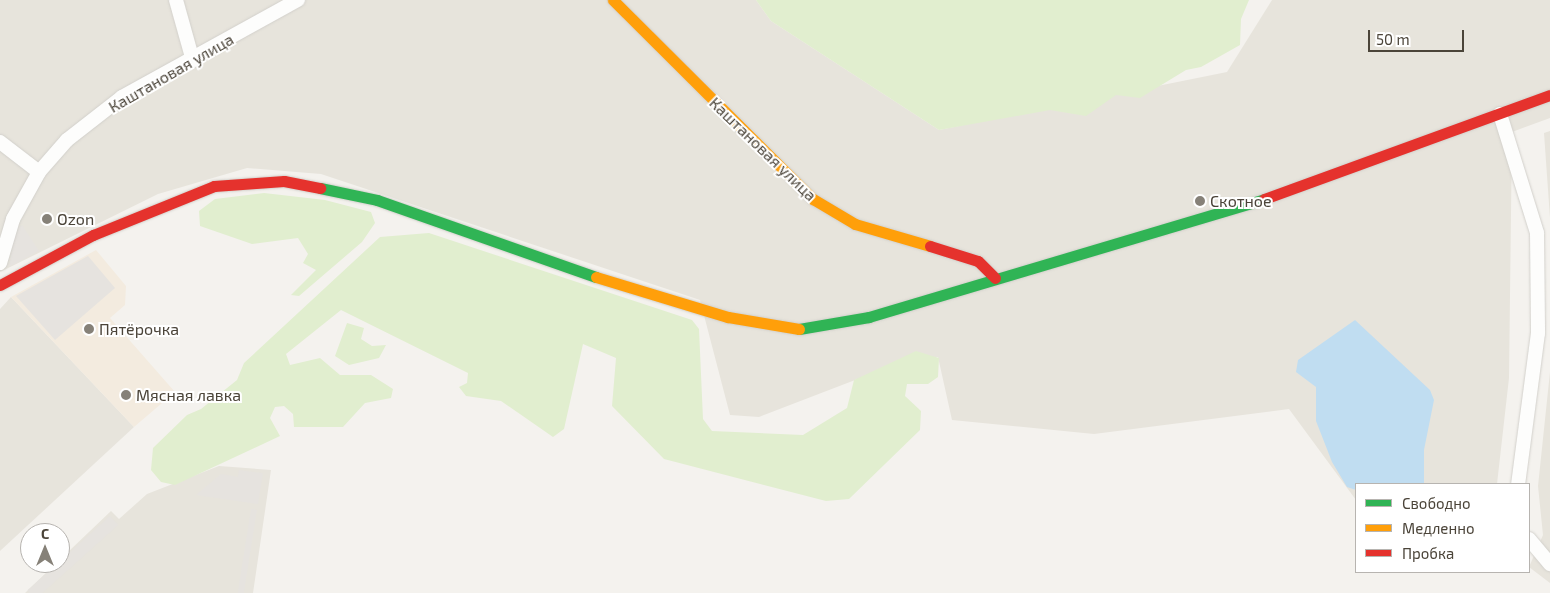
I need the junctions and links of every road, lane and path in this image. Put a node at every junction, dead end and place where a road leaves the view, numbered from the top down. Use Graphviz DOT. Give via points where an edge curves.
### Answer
graph roads {
  1 [pos="176,0"];
  2 [pos="298,0"];
  3 [pos="613,0"];
  4 [pos="193,61"];
  5 [pos="1550,95"];
  6 [pos="1500,114"];
  7 [pos="0,142"];
  8 [pos="39,172"];
  9 [pos="0,263"];
  10 [pos="995,278"];
  11 [pos="0,285"];
  12 [pos="1518,483"];
  13 [pos="1530,541"];
  14 [pos="1550,564"];
  1 -- 4 [label="street"];
  2 -- 4 [label="street, Каштановая улица"];
  3 -- 10 [label="main road, Каштановая улица" via="813,200 855,224 978,261"];
  4 -- 8 [label="street, Каштановая улица" via="122,97 67,140"];
  5 -- 6 [label="main road"];
  6 -- 10 [label="main road" via="1309,185"];
  6 -- 12 [label="street" via="1537,233 1538,333"];
  7 -- 8 [label="street"];
  8 -- 9 [label="street, Каштановая улица" via="13,219"];
  10 -- 11 [label="main road" via="869,317 802,330 728,317 558,266 352,194 284,181 250,181 181,196 93,235"];
  13 -- 14 [label="street"];
}
